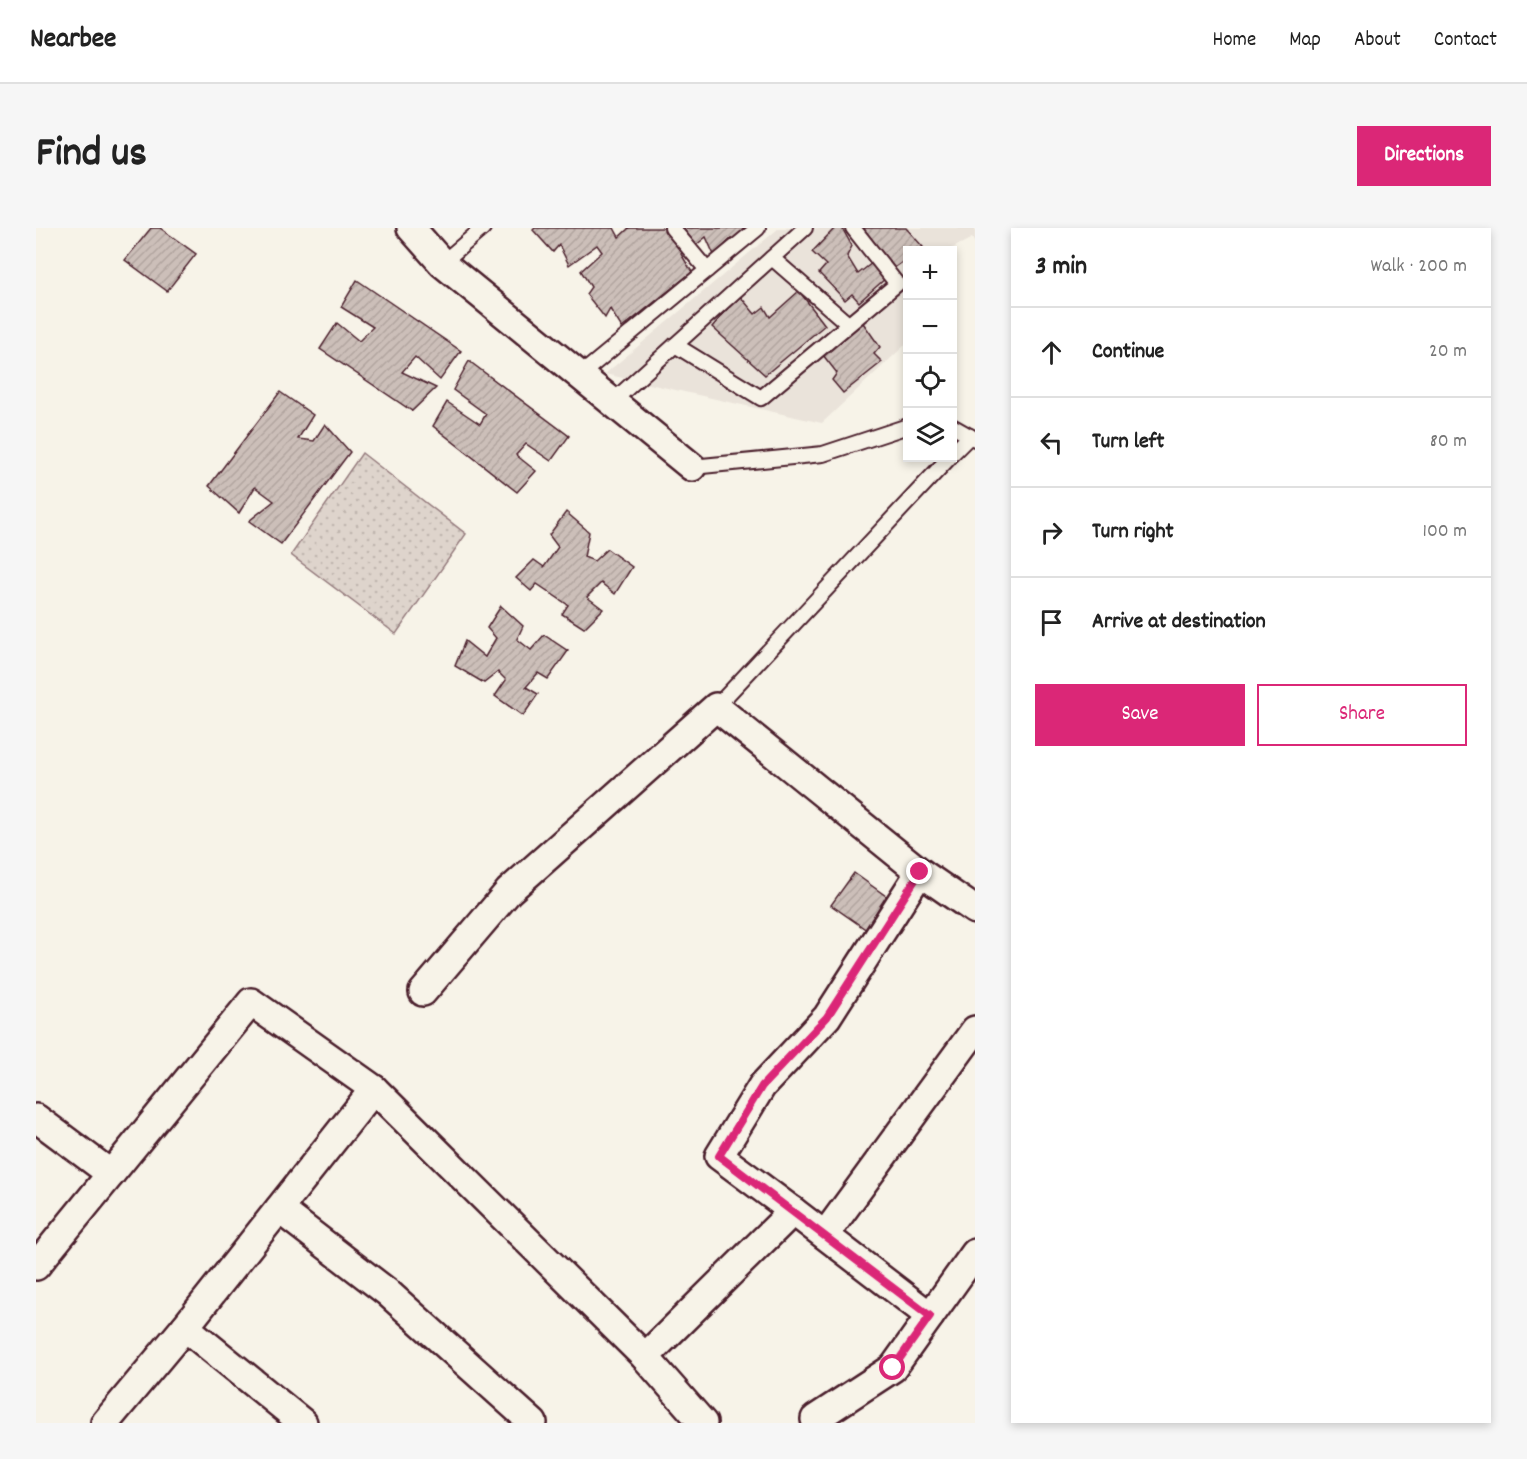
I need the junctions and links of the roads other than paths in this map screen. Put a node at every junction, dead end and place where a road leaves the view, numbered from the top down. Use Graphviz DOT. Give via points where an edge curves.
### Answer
graph roads {
  1 [pos="411,228"];
  2 [pos="483,228"];
  3 [pos="672,228"];
  4 [pos="758,228"];
  5 [pos="805,228"];
  6 [pos="853,228"];
  7 [pos="772,258"];
  8 [pos="442,263"];
  9 [pos="707,270"];
  10 [pos="848,324"];
  11 [pos="675,345"];
  12 [pos="579,375"];
  13 [pos="612,402"];
  14 [pos="903,428"];
  15 [pos="957,429"];
  16 [pos="972,437"];
  17 [pos="957,450"];
  18 [pos="945,462"];
  19 [pos="692,467"];
  20 [pos="716,707"];
  21 [pos="920,872"];
  22 [pos="975,910"];
  23 [pos="423,992"];
  24 [pos="975,1030"];
  25 [pos="374,1089"];
  26 [pos="36,1118"];
  27 [pos="111,1174"];
  28 [pos="279,1209"];
  29 [pos="793,1210"];
  30 [pos="825,1235"];
  31 [pos="975,1253"];
  32 [pos="36,1266"];
  33 [pos="930,1316"];
  34 [pos="185,1327"];
  35 [pos="645,1357"];
  36 [pos="813,1422"];
  37 [pos="105,1423"];
  38 [pos="303,1423"];
  39 [pos="533,1423"];
  40 [pos="703,1423"];
  1 -- 8 [label="street"];
  2 -- 8 [label="lane"];
  3 -- 9 [label="lane"];
  4 -- 9 [label="lane"];
  5 -- 7 [label="lane"];
  6 -- 10 [label="lane" via="897,284"];
  7 -- 10 [label="lane"];
  7 -- 11 [label="lane"];
  8 -- 12 [label="street"];
  9 -- 12 [label="lane"];
  10 -- 11 [label="lane" via="761,398"];
  11 -- 13 [label="lane"];
  12 -- 13 [label="street"];
  13 -- 19 [label="street"];
  14 -- 19 [label="lane" via="823,454"];
  15 -- 16 [label="lane"];
  16 -- 17 [label="lane"];
  18 -- 20 [label="lane"];
  20 -- 21 [label="street"];
  20 -- 23 [label="street" via="509,891"];
  21 -- 22 [label="street"];
  21 -- 29 [label="street" via="827,1017 762,1086 719,1156"];
  24 -- 30 [label="street"];
  25 -- 27 [label="street" via="251,1002"];
  25 -- 28 [label="street"];
  25 -- 35 [label="street"];
  26 -- 27 [label="street"];
  27 -- 32 [label="street"];
  28 -- 34 [label="street"];
  28 -- 39 [label="street" via="387,1292"];
  29 -- 30 [label="street"];
  29 -- 35 [label="street"];
  30 -- 33 [label="street"];
  31 -- 33 [label="street"];
  33 -- 36 [label="street" via="893,1368"];
  34 -- 37 [label="street"];
  34 -- 38 [label="street"];
  35 -- 40 [label="street"];
}
